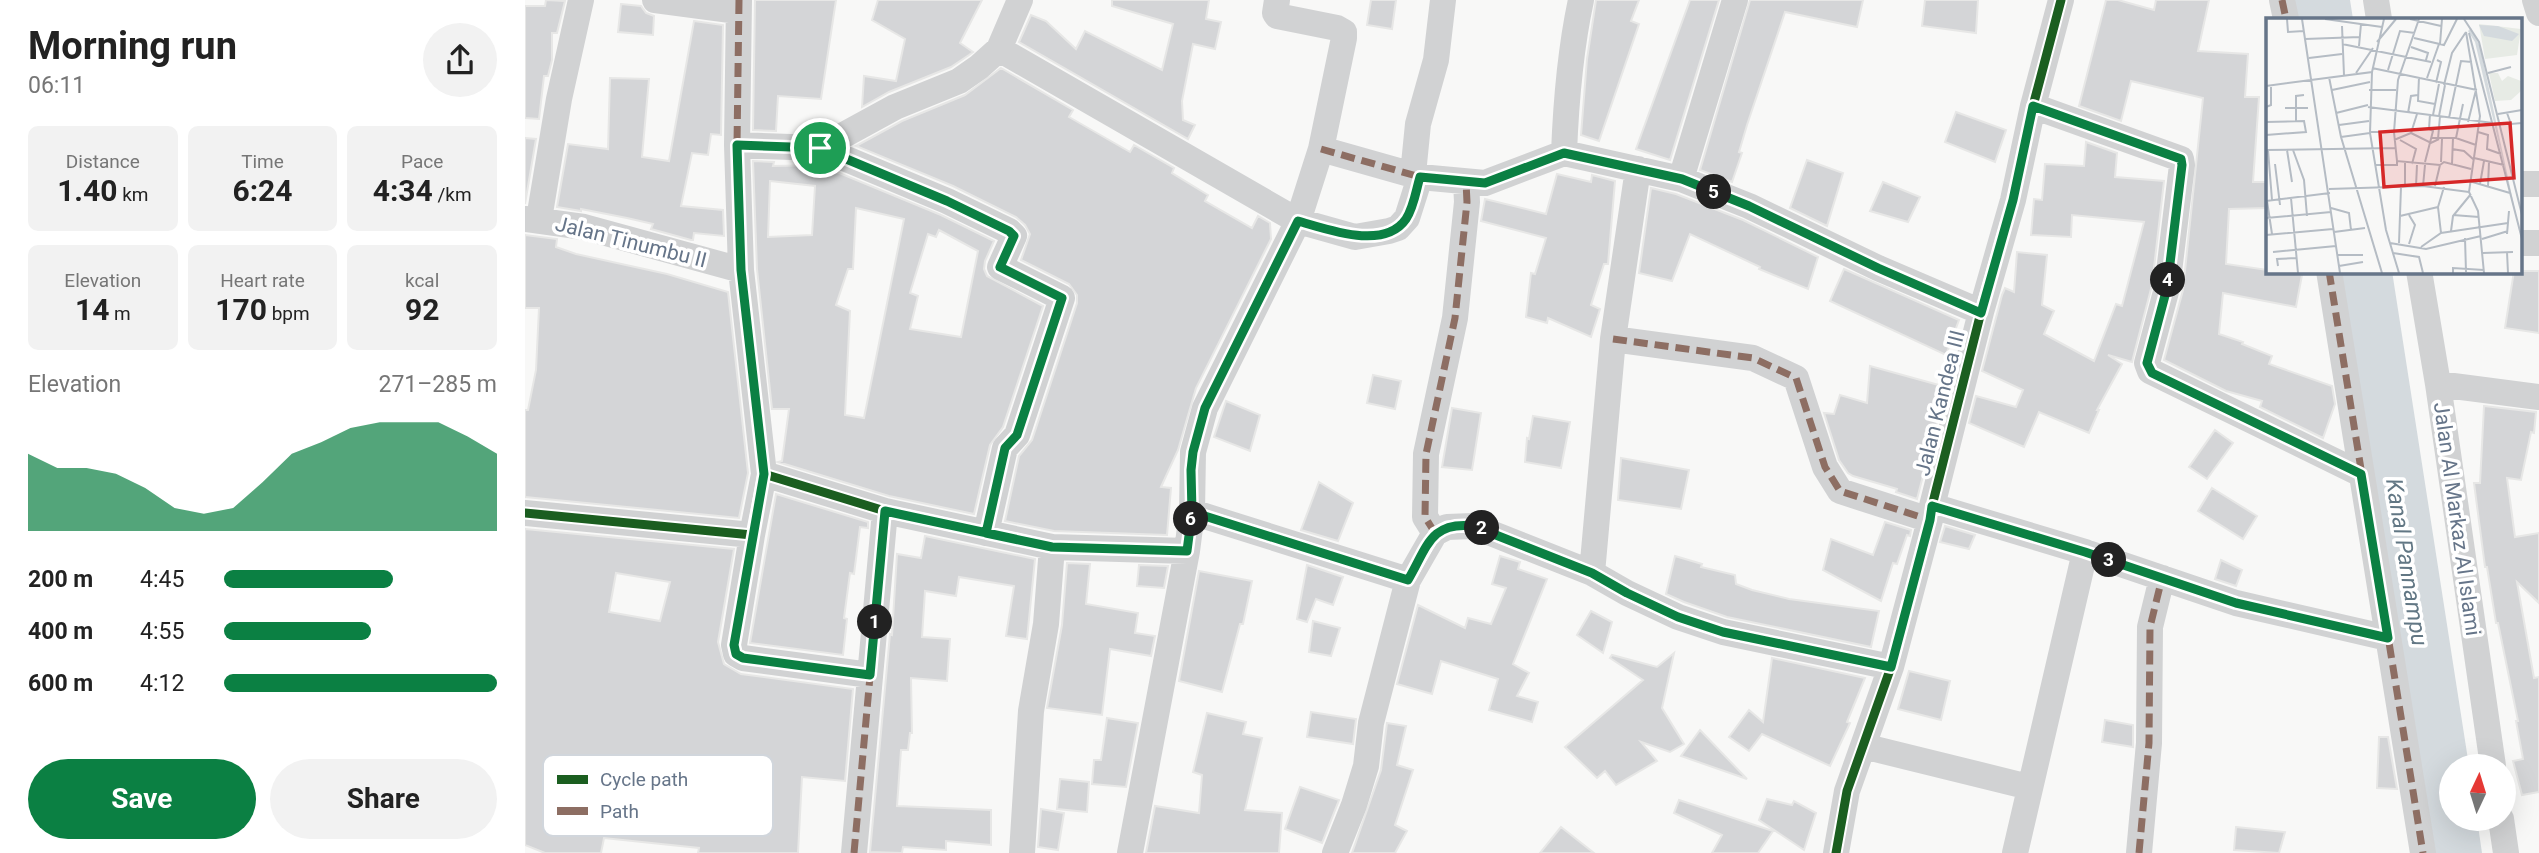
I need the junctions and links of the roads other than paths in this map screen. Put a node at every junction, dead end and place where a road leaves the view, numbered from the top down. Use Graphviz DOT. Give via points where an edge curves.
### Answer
graph roads {
  1 [pos="581,0"];
  2 [pos="655,0"];
  3 [pos="1020,0"];
  4 [pos="1277,0"];
  5 [pos="1443,0"];
  6 [pos="1581,0"];
  7 [pos="1735,0"];
  8 [pos="2061,0"];
  9 [pos="2282,0"];
  10 [pos="2376,0"];
  11 [pos="2535,0"];
  12 [pos="739,6"];
  13 [pos="2539,13"];
  14 [pos="2286,18"];
  15 [pos="2379,18"];
  16 [pos="999,49"];
  17 [pos="2033,106"];
  18 [pos="737,145"];
  19 [pos="820,148"];
  20 [pos="1321,149"];
  21 [pos="1564,153"];
  22 [pos="1639,169"];
  23 [pos="1416,175"];
  24 [pos="1682,179"];
  25 [pos="1466,182"];
  26 [pos="2521,184"];
  27 [pos="2539,184"];
  28 [pos="532,219"];
  29 [pos="1298,221"];
  30 [pos="2521,243"];
  31 [pos="2539,243"];
  32 [pos="741,270"];
  33 [pos="2329,273"];
  34 [pos="2419,273"];
  35 [pos="1981,313"];
  36 [pos="1613,340"];
  37 [pos="2438,384"];
  38 [pos="2539,397"];
  39 [pos="764,474"];
  40 [pos="2361,474"];
  41 [pos="885,511"];
  42 [pos="1192,512"];
  43 [pos="525,513"];
  44 [pos="1931,513"];
  45 [pos="986,533"];
  46 [pos="1435,533"];
  47 [pos="752,535"];
  48 [pos="1052,547"];
  49 [pos="1187,551"];
  50 [pos="2085,552"];
  51 [pos="1592,573"];
  52 [pos="2162,578"];
  53 [pos="1408,580"];
  54 [pos="2388,638"];
  55 [pos="1891,667"];
  56 [pos="870,675"];
  57 [pos="1863,746"];
  58 [pos="2491,754"];
  59 [pos="2029,787"];
  60 [pos="2503,831"];
  61 [pos="854,853"];
  62 [pos="1022,853"];
  63 [pos="1130,853"];
  64 [pos="1335,853"];
  65 [pos="1836,853"];
  66 [pos="2015,853"];
  67 [pos="2139,853"];
  68 [pos="2423,853"];
  69 [pos="2506,853"];
  1 -- 28 [label="street"];
  2 -- 12 [label="street"];
  3 -- 16 [label="street"];
  4 -- 20 [label="street" via="1275,13 1283,18 1337,28 1344,34"];
  5 -- 23 [label="street" via="1436,60 1418,124"];
  6 -- 21 [label="street" via="1566,99"];
  7 -- 24 [label="street"];
  8 -- 17 [label="street, Jalan Kandea III"];
  9 -- 14 [label="street"];
  10 -- 15 [label="street"];
  11 -- 13 [label="street"];
  12 -- 18 [label="street"];
  16 -- 19 [label="street" via="959,81 883,112"];
  16 -- 29 [label="street"];
  17 -- 35 [label="street, Jalan Kandea III" via="2013,200"];
  17 -- 40 [label="street" via="2174,154 2182,161 2168,281 2147,363 2150,371"];
  18 -- 19 [label="street"];
  18 -- 32 [label="street"];
  19 -- 45 [label="street" via="1009,231 1014,236 1000,267 1062,298 1017,435 1005,448"];
  20 -- 23 [label="street"];
  20 -- 29 [label="street"];
  21 -- 22 [label="street"];
  21 -- 25 [label="street" via="1485,183"];
  22 -- 24 [label="street"];
  22 -- 36 [label="street"];
  23 -- 25 [label="street"];
  23 -- 29 [label="street" via="1407,218 1389,232 1356,236"];
  24 -- 35 [label="street"];
  25 -- 46 [label="street" via="1455,318 1426,454 1425,517"];
  26 -- 27 [label="street"];
  28 -- 32 [label="street, Jalan Tinumbu II" via="584,227"];
  29 -- 42 [label="street" via="1205,408 1193,452"];
  30 -- 31 [label="street"];
  32 -- 39 [label="street"];
  33 -- 40 [label="street"];
  34 -- 37 [label="street, Jalan Al Markaz Al Islami"];
  35 -- 44 [label="street, Jalan Kandea III"];
  36 -- 44 [label="street" via="1753,358 1795,378 1825,467 1840,491"];
  36 -- 51 [label="street"];
  37 -- 38 [label="street"];
  37 -- 58 [label="street, Jalan Al Markaz Al Islami"];
  39 -- 41 [label="street"];
  39 -- 47 [label="street"];
  40 -- 54 [label="street"];
  41 -- 45 [label="street"];
  41 -- 56 [label="street"];
  42 -- 49 [label="street"];
  42 -- 53 [label="street"];
  43 -- 47 [label="street"];
  44 -- 50 [label="street"];
  44 -- 55 [label="street, Jalan Kandea III"];
  45 -- 48 [label="street"];
  46 -- 51 [label="street" via="1460,524 1473,526"];
  46 -- 53 [label="street"];
  47 -- 56 [label="street" via="736,654"];
  48 -- 49 [label="street"];
  48 -- 62 [label="street" via="1046,624 1031,711"];
  49 -- 63 [label="street"];
  50 -- 52 [label="street"];
  50 -- 59 [label="street"];
  51 -- 55 [label="street" via="1678,617 1723,632"];
  52 -- 54 [label="street" via="2236,603"];
  52 -- 67 [label="street" via="2150,627 2149,743"];
  53 -- 64 [label="street" via="1378,693 1366,766"];
  54 -- 68 [label="street"];
  55 -- 57 [label="street, Jalan Kandea III"];
  56 -- 61 [label="street"];
  57 -- 59 [label="street"];
  57 -- 65 [label="street, Jalan Kandea III" via="1847,791"];
  59 -- 66 [label="street"];
  60 -- 69 [label="street"];
}
